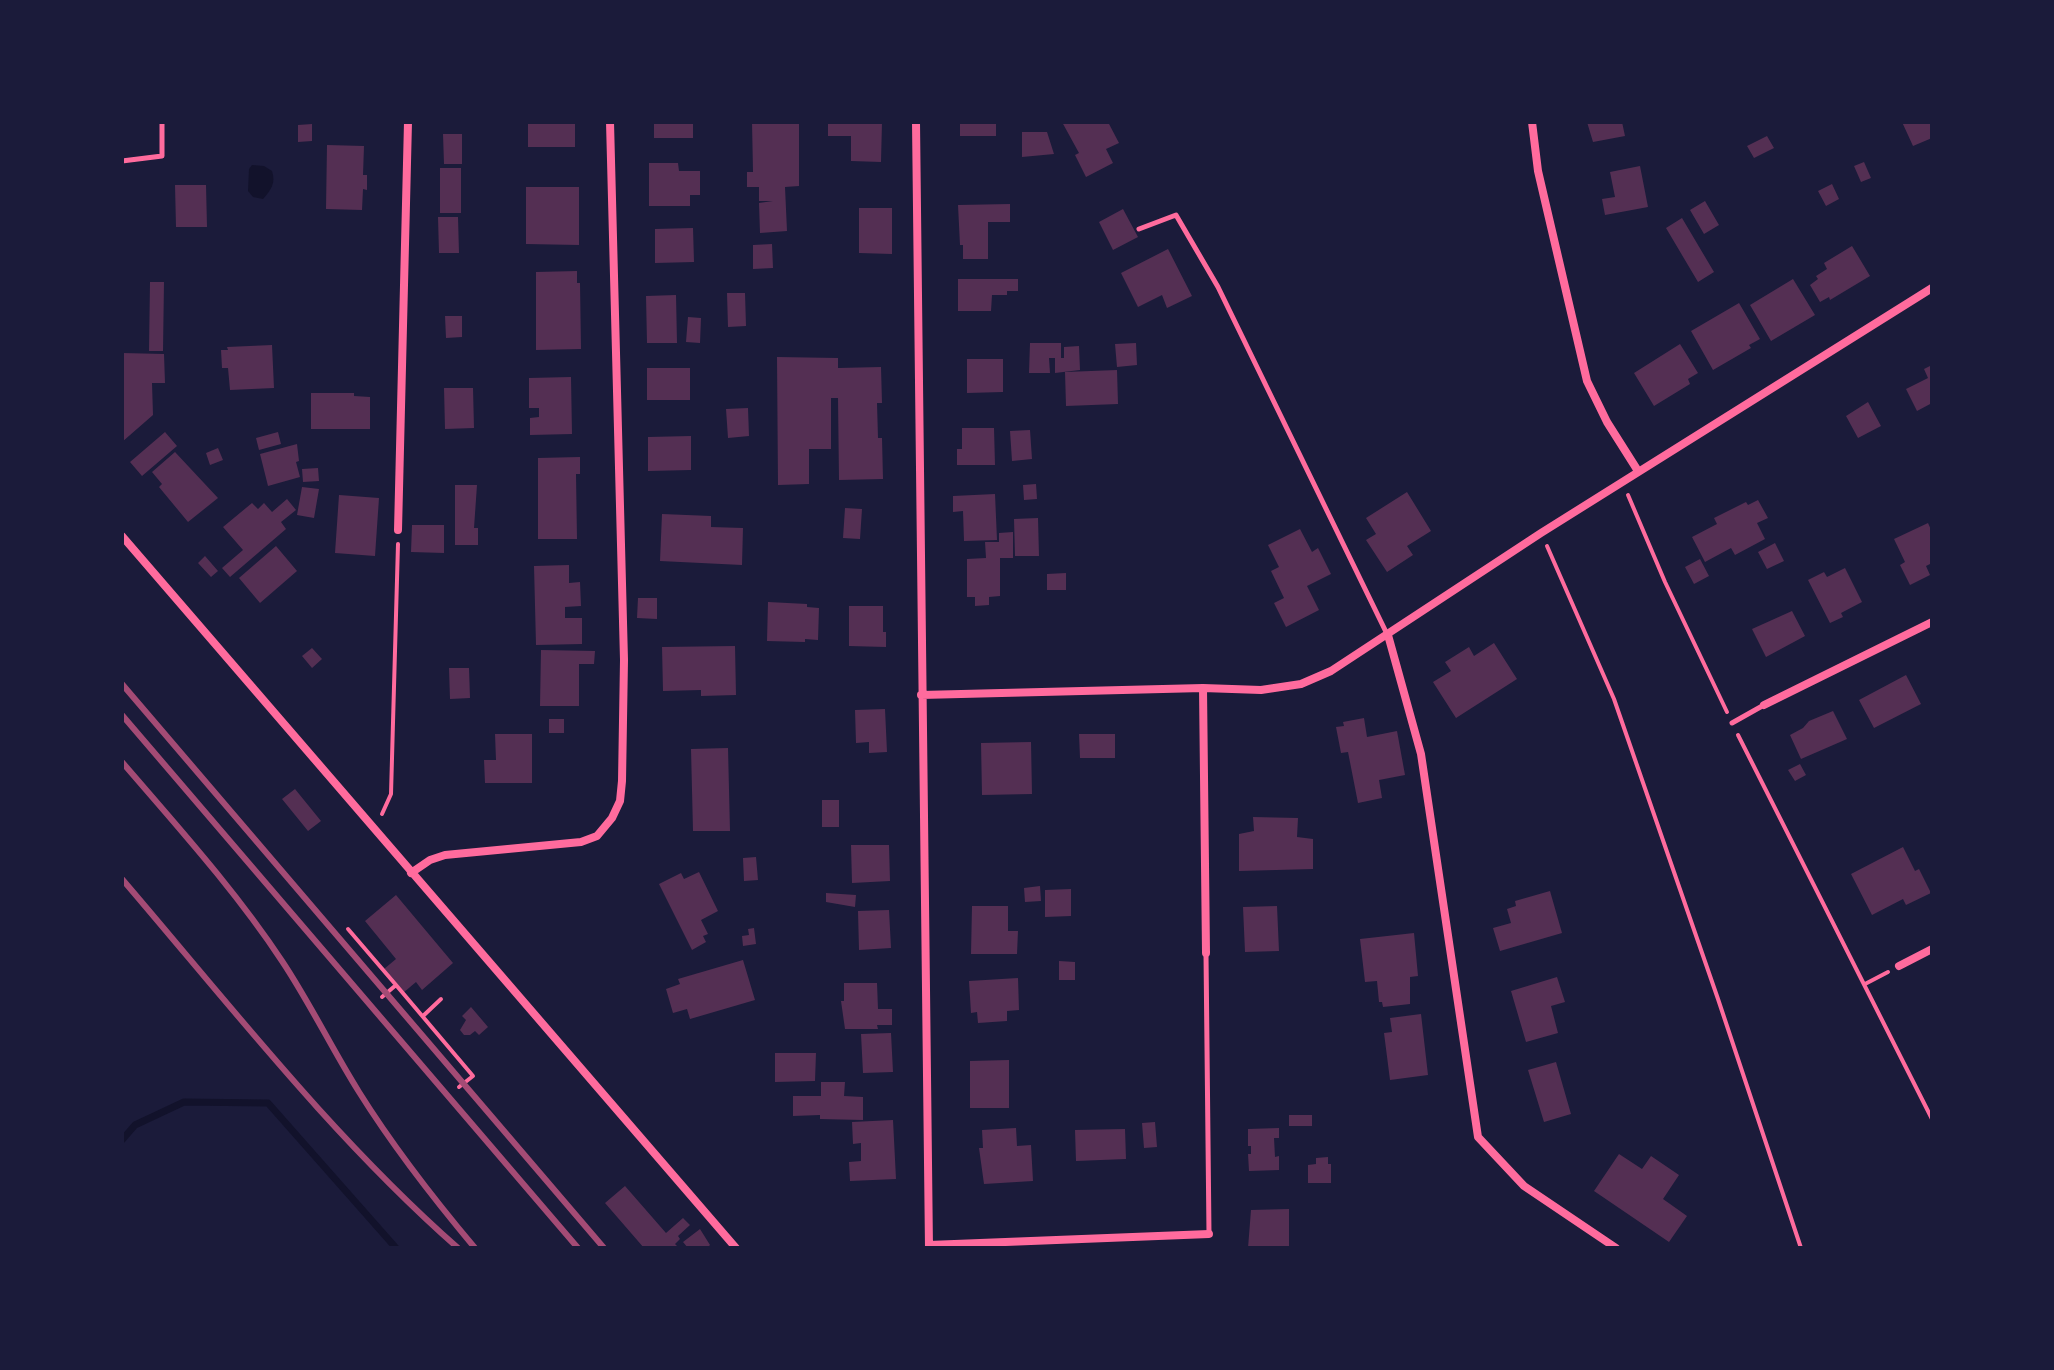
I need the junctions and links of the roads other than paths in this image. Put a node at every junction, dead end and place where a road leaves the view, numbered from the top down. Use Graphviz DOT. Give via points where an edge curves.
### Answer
graph roads {
  1 [pos="162,122"];
  2 [pos="408,122"];
  3 [pos="610,122"];
  4 [pos="916,122"];
  5 [pos="1532,122"];
  6 [pos="122,161"];
  7 [pos="1139,229"];
  8 [pos="1932,288"];
  9 [pos="1638,471"];
  10 [pos="398,530"];
  11 [pos="122,536"];
  12 [pos="1932,622"];
  13 [pos="1388,635"];
  14 [pos="1203,688"];
  15 [pos="921,695"];
  16 [pos="1764,705"];
  17 [pos="1732,723"];
  18 [pos="411,873"];
  19 [pos="1932,949"];
  20 [pos="1206,953"];
  21 [pos="1899,966"];
  22 [pos="1209,1234"];
  23 [pos="929,1246"];
  24 [pos="736,1248"];
  25 [pos="1616,1248"];
  1 -- 6 [label="lane" via="162,156"];
  2 -- 10 [label="street"];
  3 -- 18 [label="street" via="624,660 620,801 597,836 581,842 445,855"];
  4 -- 15 [label="street"];
  5 -- 9 [label="street" via="1538,171 1587,381"];
  7 -- 13 [label="lane" via="1176,215 1218,287"];
  8 -- 9 [label="street"];
  9 -- 13 [label="street"];
  11 -- 18 [label="street"];
  12 -- 16 [label="street"];
  13 -- 14 [label="street" via="1301,684 1261,690"];
  13 -- 25 [label="street" via="1421,754 1478,1137 1524,1186"];
  14 -- 15 [label="street"];
  14 -- 20 [label="street"];
  15 -- 23 [label="street"];
  16 -- 17 [label="lane"];
  18 -- 24 [label="street"];
  19 -- 21 [label="street"];
  20 -- 22 [label="lane"];
  22 -- 23 [label="street"];
}
